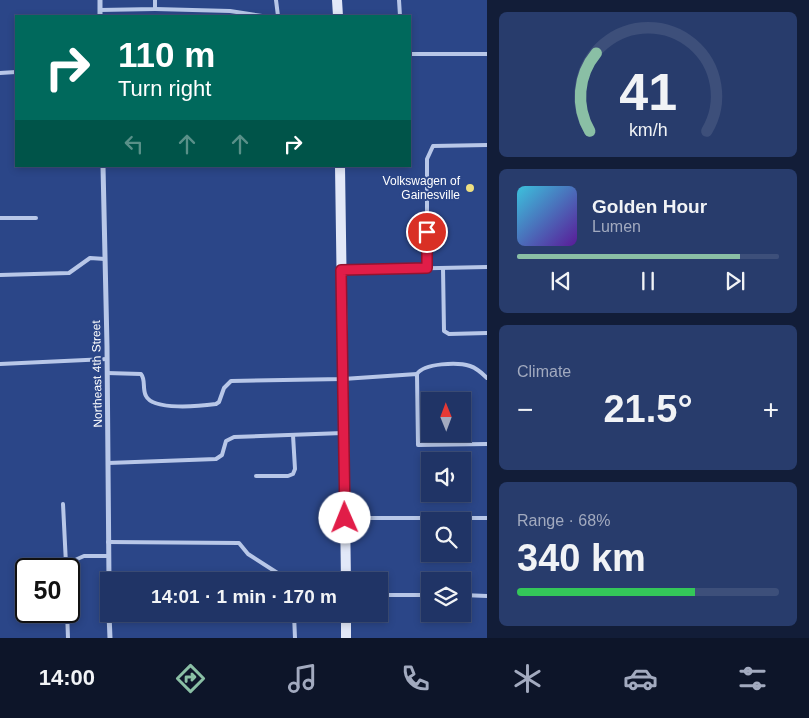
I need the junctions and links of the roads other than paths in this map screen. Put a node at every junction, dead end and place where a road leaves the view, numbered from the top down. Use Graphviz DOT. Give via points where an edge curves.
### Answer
graph roads {
  1 [pos="100,0"];
  2 [pos="155,0"];
  3 [pos="276,0"];
  4 [pos="338,0"];
  5 [pos="399,0"];
  6 [pos="155,9"];
  7 [pos="100,10"];
  8 [pos="100,15"];
  9 [pos="256,15"];
  10 [pos="278,15"];
  11 [pos="338,15"];
  12 [pos="400,15"];
  13 [pos="411,54"];
  14 [pos="486,54"];
  15 [pos="15,72"];
  16 [pos="0,73"];
  17 [pos="486,144"];
  18 [pos="103,167"];
  19 [pos="340,167"];
  20 [pos="0,218"];
  21 [pos="36,218"];
  22 [pos="105,259"];
  23 [pos="486,267"];
  24 [pos="427,268"];
  25 [pos="443,268"];
  26 [pos="341,270"];
  27 [pos="0,275"];
  28 [pos="486,333"];
  29 [pos="107,359"];
  30 [pos="0,364"];
  31 [pos="107,373"];
  32 [pos="417,374"];
  33 [pos="486,378"];
  34 [pos="343,379"];
  35 [pos="344,433"];
  36 [pos="293,435"];
  37 [pos="486,444"];
  38 [pos="108,463"];
  39 [pos="256,476"];
  40 [pos="63,504"];
  41 [pos="345,518"];
  42 [pos="486,518"];
  43 [pos="108,542"];
  44 [pos="109,556"];
  45 [pos="66,558"];
  46 [pos="80,558"];
  47 [pos="109,572"];
  48 [pos="276,572"];
  49 [pos="346,572"];
  50 [pos="388,595"];
  51 [pos="421,595"];
  52 [pos="471,595"];
  53 [pos="486,596"];
  54 [pos="109,622"];
  55 [pos="294,622"];
  56 [pos="346,622"];
  57 [pos="67,623"];
  58 [pos="68,638"];
  59 [pos="110,638"];
  60 [pos="294,638"];
  61 [pos="346,638"];
  1 -- 7 [label="street"];
  2 -- 6 [label="lane"];
  3 -- 10 [label="lane"];
  4 -- 11 [label="main road"];
  5 -- 12 [label="lane"];
  6 -- 7 [label="lane"];
  6 -- 9 [label="lane"];
  7 -- 8 [label="street"];
  13 -- 14 [label="lane"];
  15 -- 16 [label="lane"];
  17 -- 24 [label="lane" via="433,146 430,149 427,160"];
  18 -- 22 [label="street, Northeast 4th Street"];
  19 -- 26 [label="main road"];
  20 -- 21 [label="lane"];
  22 -- 27 [label="lane" via="90,258 69,274"];
  22 -- 29 [label="street, Northeast 4th Street"];
  23 -- 25 [label="lane"];
  24 -- 25 [label="lane"];
  24 -- 26 [label="lane"];
  25 -- 28 [label="lane" via="444,331 449,334"];
  26 -- 34 [label="main road"];
  29 -- 30 [label="lane"];
  29 -- 31 [label="street, Northeast 4th Street"];
  31 -- 34 [label="lane" via="141,374 146,398 159,405 216,404 226,384 231,381"];
  31 -- 38 [label="street, Northeast 4th Street"];
  32 -- 33 [label="lane" via="432,365 463,365 472,366"];
  32 -- 34 [label="lane"];
  32 -- 37 [label="lane" via="418,445"];
  34 -- 35 [label="main road"];
  35 -- 36 [label="lane"];
  35 -- 41 [label="main road"];
  36 -- 38 [label="lane" via="234,437 226,441 222,455 216,459"];
  36 -- 39 [label="lane" via="293,474"];
  38 -- 43 [label="street, Northeast 4th Street"];
  40 -- 45 [label="lane"];
  41 -- 42 [label="lane"];
  41 -- 49 [label="main road"];
  43 -- 44 [label="street, Northeast 4th Street"];
  43 -- 48 [label="lane" via="239,543 248,554"];
  44 -- 46 [label="lane"];
  44 -- 47 [label="street, Northeast 4th Street"];
  50 -- 51 [label="lane"];
  52 -- 53 [label="lane"];
  54 -- 59 [label="street"];
  55 -- 60 [label="lane"];
  56 -- 61 [label="main road"];
  57 -- 58 [label="lane"];
}
